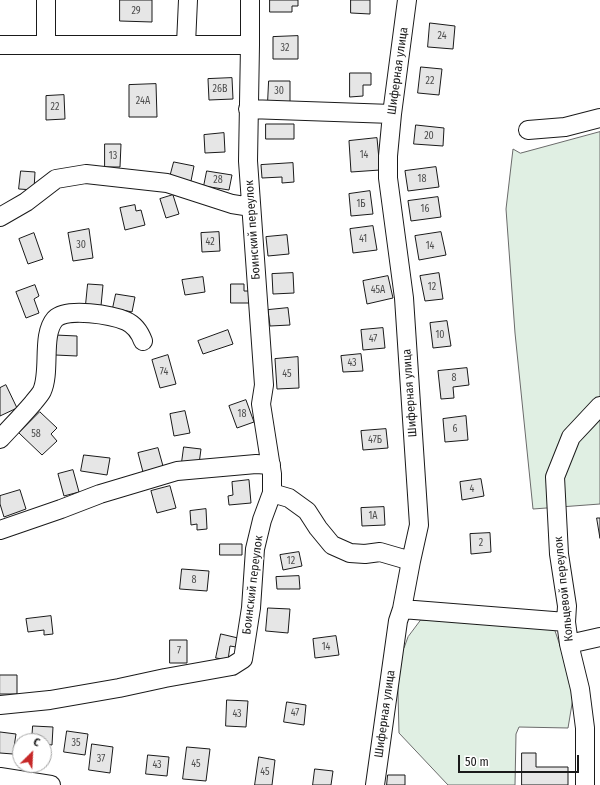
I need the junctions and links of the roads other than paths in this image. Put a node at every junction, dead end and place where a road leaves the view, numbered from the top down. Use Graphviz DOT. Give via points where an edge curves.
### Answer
graph roads {
  1 [pos="46,0"];
  2 [pos="188,0"];
  3 [pos="250,0"];
  4 [pos="407,0"];
  5 [pos="186,44"];
  6 [pos="0,45"];
  7 [pos="46,45"];
  8 [pos="250,45"];
  9 [pos="248,109"];
  10 [pos="392,114"];
  11 [pos="600,118"];
  12 [pos="528,130"];
  13 [pos="251,208"];
  14 [pos="0,217"];
  15 [pos="143,342"];
  16 [pos="600,406"];
  17 [pos="0,439"];
  18 [pos="271,466"];
  19 [pos="272,493"];
  20 [pos="0,530"];
  21 [pos="411,561"];
  22 [pos="402,609"];
  23 [pos="566,622"];
  24 [pos="600,638"];
  25 [pos="569,644"];
  26 [pos="0,705"];
  27 [pos="0,778"];
  28 [pos="50,785"];
  29 [pos="374,785"];
  30 [pos="585,785"];
  1 -- 7 [label="street"];
  2 -- 5 [label="street"];
  3 -- 8 [label="street, Боинский переулок"];
  4 -- 10 [label="street, Шиферная улица"];
  5 -- 7 [label="street"];
  5 -- 8 [label="street"];
  6 -- 7 [label="street"];
  8 -- 9 [label="street, Боинский переулок"];
  9 -- 10 [label="street"];
  9 -- 13 [label="street, Боинский переулок"];
  10 -- 21 [label="street, Шиферная улица" via="388,178 404,298 419,525"];
  11 -- 12 [label="street" via="564,127"];
  13 -- 14 [label="street" via="167,183 86,174 56,180"];
  13 -- 18 [label="street, Боинский переулок" via="264,384 261,404"];
  15 -- 17 [label="street" via="134,326 126,321 75,312 64,313 55,319 48,338 42,392"];
  16 -- 23 [label="street, Кольцевой переулок" via="571,437 555,477 559,554 567,606"];
  18 -- 19 [label="street, Боинский переулок"];
  18 -- 20 [label="street" via="256,464 177,471 100,494"];
  19 -- 21 [label="street" via="289,498 307,511 332,545 350,553 380,552"];
  19 -- 26 [label="street, Боинский переулок" via="255,549 244,660 232,666 119,688 50,700"];
  21 -- 22 [label="street, Шиферная улица"];
  22 -- 23 [label="street"];
  22 -- 29 [label="street, Шиферная улица" via="398,621"];
  23 -- 25 [label="street, Кольцевой переулок"];
  24 -- 25 [label="street"];
  25 -- 30 [label="street, Кольцевой переулок" via="584,720"];
  27 -- 28 [label="street"];
}
